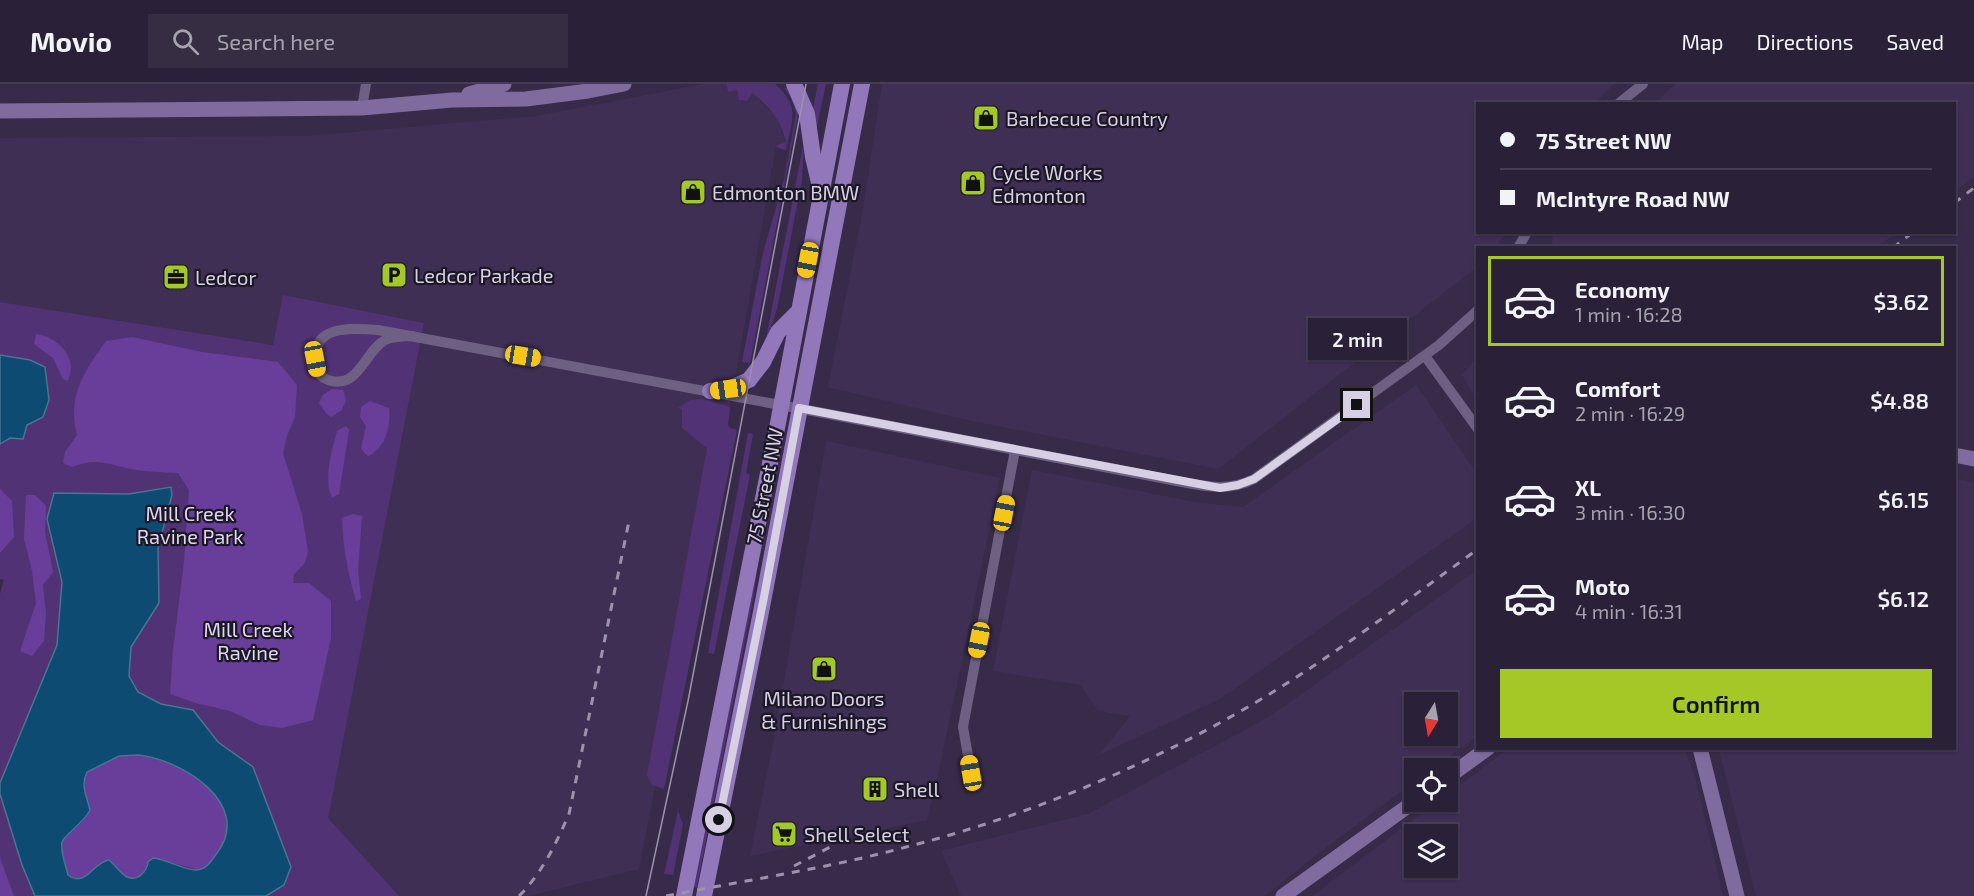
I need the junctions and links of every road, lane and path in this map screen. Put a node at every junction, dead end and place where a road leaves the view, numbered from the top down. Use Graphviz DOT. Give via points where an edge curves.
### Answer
graph roads {
  1 [pos="366,84"];
  2 [pos="504,84"];
  3 [pos="624,84"];
  4 [pos="794,84"];
  5 [pos="842,84"];
  6 [pos="1643,84"];
  7 [pos="863,85"];
  8 [pos="452,100"];
  9 [pos="1620,102"];
  10 [pos="362,108"];
  11 [pos="0,111"];
  12 [pos="821,192"];
  13 [pos="1476,312"];
  14 [pos="797,313"];
  15 [pos="412,336"];
  16 [pos="1425,356"];
  17 [pos="710,391"];
  18 [pos="781,405"];
  19 [pos="799,408"];
  20 [pos="1476,426"];
  21 [pos="1016,450"];
  22 [pos="1956,455"];
  23 [pos="1974,459"];
  24 [pos="1485,750"];
  25 [pos="1700,750"];
  26 [pos="1458,770"];
  27 [pos="971,773"];
  28 [pos="1404,809"];
  29 [pos="684,896"];
  30 [pos="704,896"];
  31 [pos="1283,896"];
  32 [pos="1737,896"];
  1 -- 10 [label="street"];
  2 -- 8 [label="main road"];
  3 -- 8 [label="main road" via="526,99"];
  4 -- 12 [label="main road" via="807,114"];
  5 -- 12 [label="main road, 75 Street NW"];
  6 -- 9 [label="street"];
  7 -- 19 [label="main road, 75 Street NW"];
  8 -- 10 [label="main road"];
  10 -- 11 [label="main road"];
  12 -- 14 [label="main road, 75 Street NW"];
  13 -- 16 [label="street"];
  14 -- 17 [label="main road" via="778,332 749,380"];
  14 -- 18 [label="main road, 75 Street NW"];
  15 -- 15 [label="street" via="383,341 356,374 345,381 331,381 318,372 317,348 324,336 334,330 369,329"];
  15 -- 17 [label="street"];
  16 -- 20 [label="street"];
  16 -- 21 [label="street" via="1254,479 1238,485 1210,487"];
  17 -- 18 [label="street"];
  18 -- 19 [label="street"];
  18 -- 29 [label="main road, 75 Street NW"];
  19 -- 21 [label="street"];
  19 -- 30 [label="main road, 75 Street NW"];
  21 -- 27 [label="street" via="963,727"];
  22 -- 23 [label="main road"];
  24 -- 26 [label="main road"];
  25 -- 32 [label="main road"];
  28 -- 31 [label="main road"];
}
